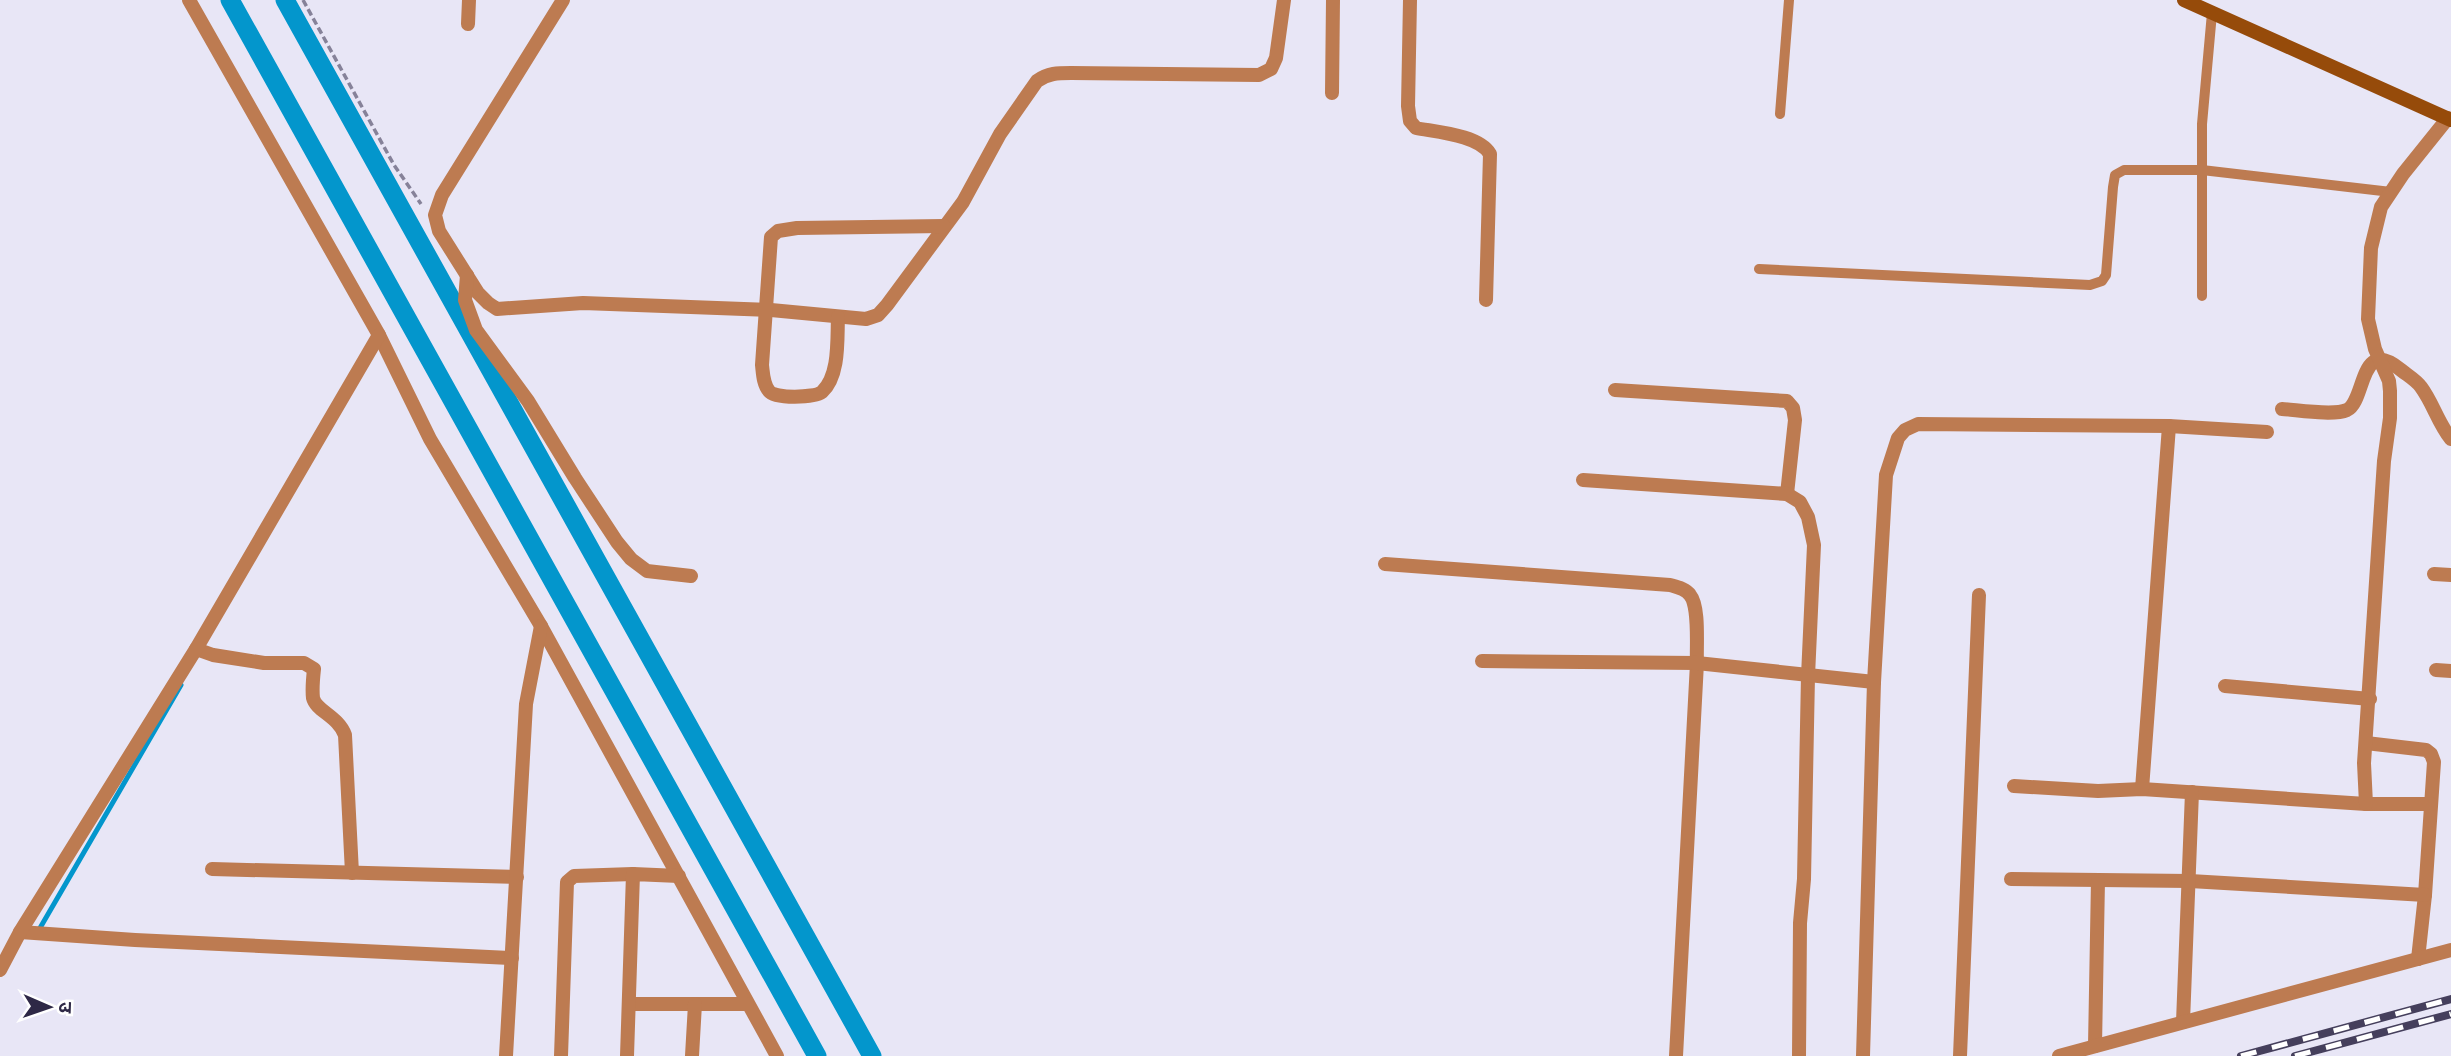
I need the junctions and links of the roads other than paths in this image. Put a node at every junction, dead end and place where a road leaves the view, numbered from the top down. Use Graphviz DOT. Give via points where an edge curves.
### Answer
graph roads {
  1 [pos="189,0"];
  2 [pos="470,0"];
  3 [pos="563,0"];
  4 [pos="1284,0"];
  5 [pos="1333,0"];
  6 [pos="1410,0"];
  7 [pos="1788,0"];
  8 [pos="2184,0"];
  9 [pos="2213,7"];
  10 [pos="468,24"];
  11 [pos="1332,93"];
  12 [pos="1780,114"];
  13 [pos="2450,119"];
  14 [pos="2202,170"];
  15 [pos="2391,192"];
  16 [pos="944,226"];
  17 [pos="1759,269"];
  18 [pos="467,275"];
  19 [pos="2202,296"];
  20 [pos="1486,300"];
  21 [pos="764,310"];
  22 [pos="838,317"];
  23 [pos="379,335"];
  24 [pos="2379,360"];
  25 [pos="1615,390"];
  26 [pos="2282,409"];
  27 [pos="2169,426"];
  28 [pos="2267,432"];
  29 [pos="2451,439"];
  30 [pos="1583,480"];
  31 [pos="1787,494"];
  32 [pos="1385,564"];
  33 [pos="2434,574"];
  34 [pos="2451,575"];
  35 [pos="691,576"];
  36 [pos="1979,594"];
  37 [pos="541,626"];
  38 [pos="196,649"];
  39 [pos="1482,660"];
  40 [pos="1697,663"];
  41 [pos="2436,670"];
  42 [pos="2451,671"];
  43 [pos="1808,676"];
  44 [pos="1874,682"];
  45 [pos="2225,687"];
  46 [pos="2370,699"];
  47 [pos="2366,743"];
  48 [pos="2014,786"];
  49 [pos="2142,789"];
  50 [pos="2192,792"];
  51 [pos="2366,804"];
  52 [pos="2431,804"];
  53 [pos="212,869"];
  54 [pos="352,873"];
  55 [pos="634,874"];
  56 [pos="679,876"];
  57 [pos="517,877"];
  58 [pos="2011,879"];
  59 [pos="2098,880"];
  60 [pos="2190,881"];
  61 [pos="2426,895"];
  62 [pos="20,932"];
  63 [pos="2451,950"];
  64 [pos="512,958"];
  65 [pos="2418,959"];
  66 [pos="0,970"];
  67 [pos="629,1004"];
  68 [pos="695,1004"];
  69 [pos="747,1004"];
  70 [pos="2183,1022"];
  71 [pos="2095,1046"];
  72 [pos="506,1056"];
  73 [pos="561,1056"];
  74 [pos="627,1056"];
  75 [pos="692,1056"];
  76 [pos="777,1056"];
  77 [pos="1676,1056"];
  78 [pos="1799,1056"];
  79 [pos="1863,1056"];
  80 [pos="1960,1056"];
  81 [pos="2059,1056"];
  1 -- 23 [label="street"];
  2 -- 10 [label="street"];
  3 -- 18 [label="street" via="442,195 435,215 439,231"];
  4 -- 16 [label="street" via="1276,58 1271,69 1259,75 1071,73 1043,77 1000,134 963,202"];
  5 -- 11 [label="street"];
  6 -- 20 [label="street" via="1409,121 1416,128 1471,140 1490,154"];
  7 -- 12 [label="lane"];
  8 -- 9 [label="street"];
  9 -- 13 [label="street"];
  9 -- 14 [label="lane"];
  13 -- 15 [label="street"];
  14 -- 15 [label="lane"];
  14 -- 17 [label="lane" via="2124,170 2115,175 2109,263 2106,275 2096,284"];
  14 -- 19 [label="lane"];
  15 -- 24 [label="street" via="2381,207 2371,248 2368,319"];
  16 -- 21 [label="street" via="778,231 768,250"];
  16 -- 22 [label="street" via="878,315 866,320"];
  18 -- 21 [label="street" via="496,309 583,303"];
  18 -- 35 [label="street" via="465,300 476,330 528,401 617,542 647,571"];
  21 -- 22 [label="street"];
  21 -- 22 [label="street" via="762,365 764,381 774,395 811,397 822,392 834,366"];
  23 -- 37 [label="street" via="430,439"];
  23 -- 38 [label="street"];
  24 -- 26 [label="street" via="2369,366 2348,410"];
  24 -- 29 [label="street" via="2392,362 2420,386"];
  24 -- 46 [label="street" via="2389,382 2390,418"];
  25 -- 31 [label="street" via="1787,401 1795,420"];
  27 -- 28 [label="street"];
  27 -- 44 [label="street" via="1918,424 1905,430 1886,475"];
  27 -- 49 [label="street"];
  30 -- 31 [label="street"];
  31 -- 43 [label="street" via="1800,502 1808,517 1814,545"];
  32 -- 40 [label="street" via="1670,584 1690,595 1695,606"];
  33 -- 34 [label="street"];
  36 -- 80 [label="street"];
  37 -- 56 [label="street"];
  37 -- 57 [label="street" via="526,704"];
  38 -- 54 [label="street" via="264,663 304,663 314,669 313,698 336,719 345,735"];
  38 -- 62 [label="street"];
  39 -- 40 [label="street"];
  40 -- 43 [label="street"];
  40 -- 77 [label="street"];
  41 -- 42 [label="street"];
  43 -- 44 [label="street"];
  43 -- 78 [label="street"];
  44 -- 79 [label="street"];
  45 -- 46 [label="street"];
  46 -- 47 [label="street"];
  47 -- 51 [label="street"];
  47 -- 52 [label="street" via="2431,754"];
  48 -- 49 [label="street"];
  49 -- 50 [label="street"];
  50 -- 51 [label="street"];
  50 -- 60 [label="street"];
  51 -- 52 [label="street"];
  52 -- 61 [label="street"];
  53 -- 54 [label="street"];
  54 -- 57 [label="street"];
  55 -- 56 [label="street"];
  55 -- 67 [label="street"];
  55 -- 73 [label="street" via="574,876 567,882"];
  56 -- 69 [label="street"];
  57 -- 64 [label="street"];
  58 -- 59 [label="street"];
  59 -- 60 [label="street"];
  59 -- 71 [label="street"];
  60 -- 61 [label="street"];
  60 -- 70 [label="street"];
  61 -- 65 [label="street"];
  62 -- 64 [label="street"];
  62 -- 66 [label="street"];
  63 -- 65 [label="street"];
  64 -- 72 [label="street"];
  65 -- 70 [label="street"];
  67 -- 68 [label="street"];
  67 -- 74 [label="street"];
  68 -- 69 [label="street"];
  68 -- 75 [label="street"];
  69 -- 76 [label="street"];
  70 -- 71 [label="street"];
  71 -- 81 [label="street"];
}
